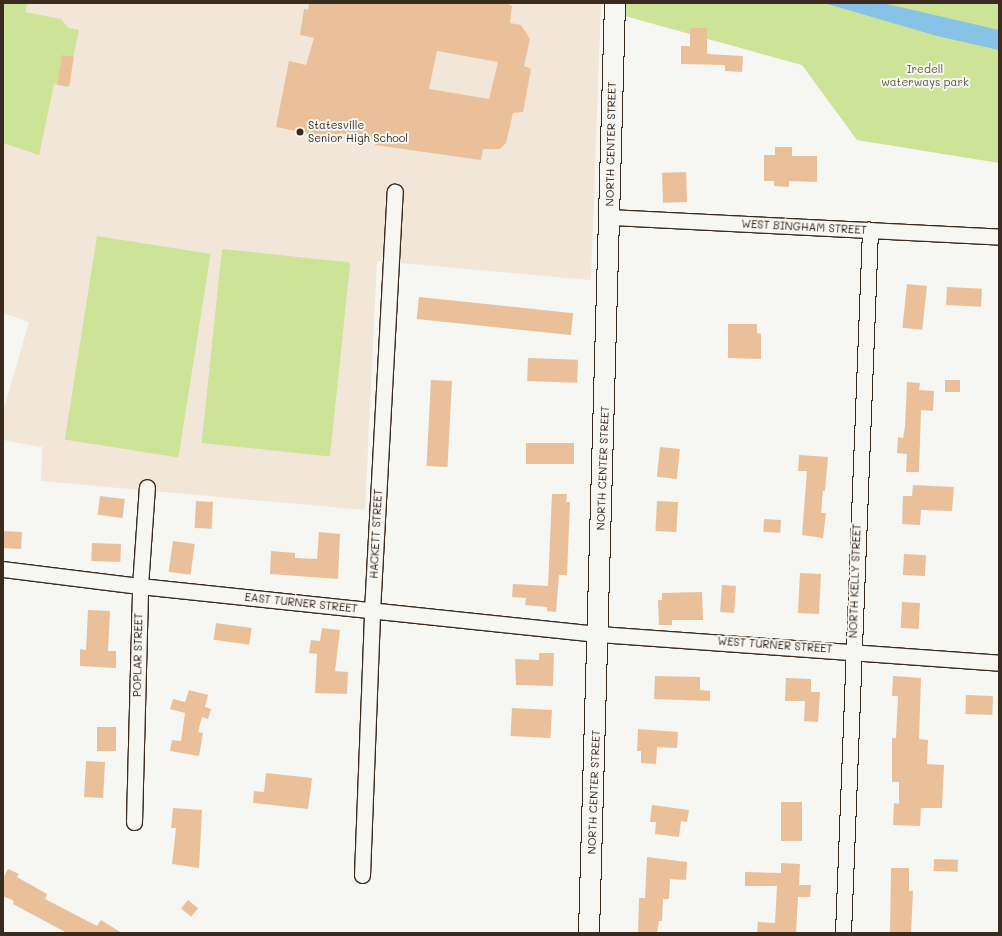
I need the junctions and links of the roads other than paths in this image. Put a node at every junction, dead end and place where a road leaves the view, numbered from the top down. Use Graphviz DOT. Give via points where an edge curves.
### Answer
graph roads {
  1 [pos="615,3"];
  2 [pos="395,192"];
  3 [pos="610,217"];
  4 [pos="870,230"];
  5 [pos="999,237"];
  6 [pos="147,487"];
  7 [pos="3,569"];
  8 [pos="140,586"];
  9 [pos="372,611"];
  10 [pos="599,634"];
  11 [pos="852,650"];
  12 [pos="999,663"];
  13 [pos="134,822"];
  14 [pos="362,875"];
  15 [pos="589,933"];
  16 [pos="843,933"];
  1 -- 3 [label="main road, NORTH CENTER STREET"];
  2 -- 9 [label="street, HACKETT STREET"];
  3 -- 4 [label="street, WEST BINGHAM STREET"];
  3 -- 10 [label="main road, NORTH CENTER STREET"];
  4 -- 5 [label="street, WEST BINGHAM STREET"];
  4 -- 11 [label="street, NORTH KELLY STREET"];
  6 -- 8 [label="street, POPLAR STREET"];
  7 -- 8 [label="street, EAST TURNER STREET"];
  8 -- 9 [label="street, EAST TURNER STREET"];
  8 -- 13 [label="street, POPLAR STREET"];
  9 -- 10 [label="street, EAST TURNER STREET"];
  9 -- 14 [label="street, HACKETT STREET"];
  10 -- 11 [label="street, WEST TURNER STREET"];
  10 -- 15 [label="main road, NORTH CENTER STREET"];
  11 -- 12 [label="street, WEST TURNER STREET"];
  11 -- 16 [label="street, NORTH KELLY STREET"];
}
